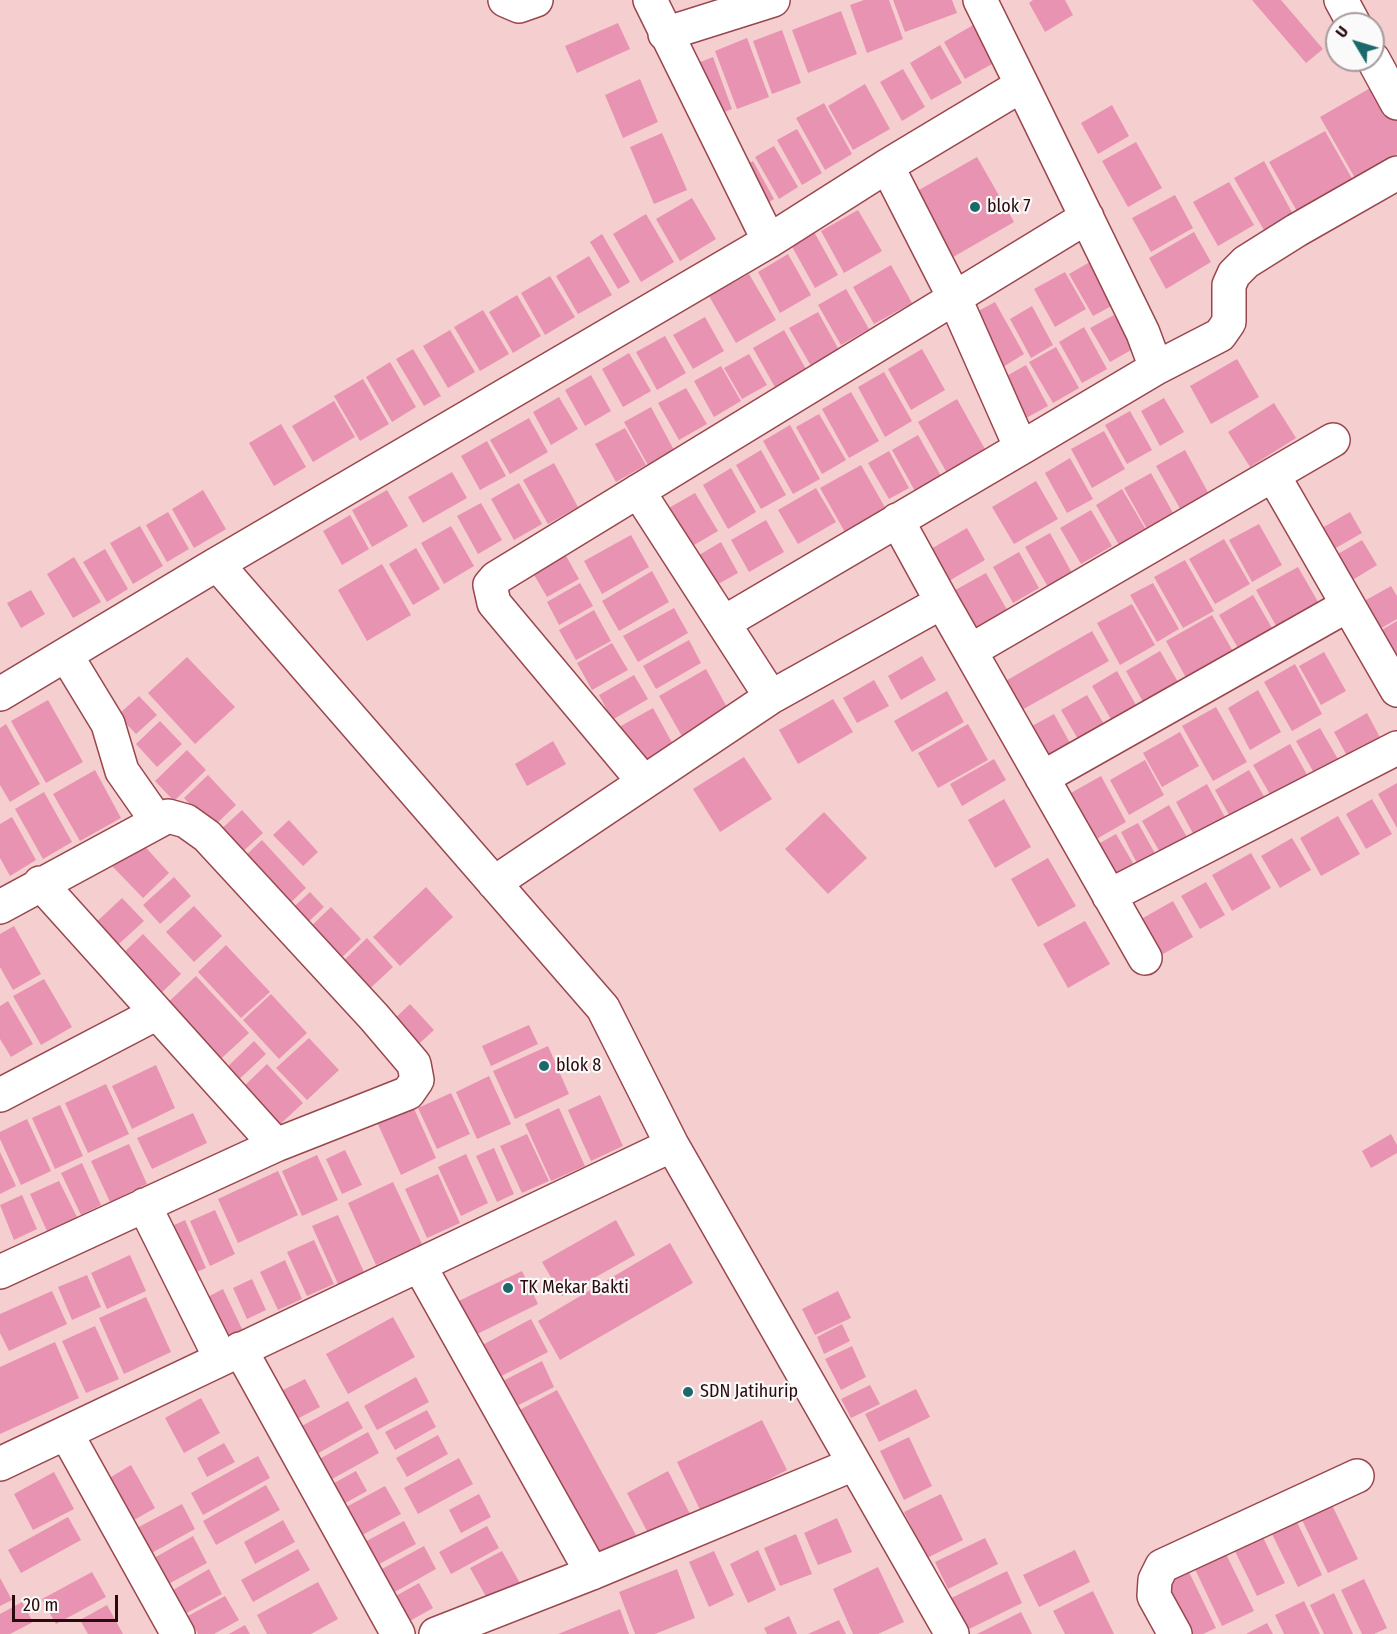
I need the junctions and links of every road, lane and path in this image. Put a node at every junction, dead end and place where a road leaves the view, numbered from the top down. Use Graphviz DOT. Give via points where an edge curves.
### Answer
graph roads {
  1 [pos="505,0"];
  2 [pos="536,0"];
  3 [pos="650,0"];
  4 [pos="773,0"];
  5 [pos="980,0"];
  6 [pos="665,34"];
  7 [pos="1380,72"];
  8 [pos="1022,85"];
  9 [pos="1397,103"];
  10 [pos="887,166"];
  11 [pos="1397,173"];
  12 [pos="1087,217"];
  13 [pos="769,241"];
  14 [pos="955,299"];
  15 [pos="1156,369"];
  16 [pos="1333,440"];
  17 [pos="1021,448"];
  18 [pos="1273,475"];
  19 [pos="638,491"];
  20 [pos="897,520"];
  21 [pos="217,564"];
  22 [pos="942,602"];
  23 [pos="1348,605"];
  24 [pos="724,622"];
  25 [pos="970,651"];
  26 [pos="66,655"];
  27 [pos="1397,690"];
  28 [pos="0,694"];
  29 [pos="771,697"];
  30 [pos="1397,748"];
  31 [pos="1042,778"];
  32 [pos="644,782"];
  33 [pos="157,821"];
  34 [pos="40,883"];
  35 [pos="494,883"];
  36 [pos="1109,896"];
  37 [pos="0,907"];
  38 [pos="1145,958"];
  39 [pos="157,1013"];
  40 [pos="0,1095"];
  41 [pos="276,1145"];
  42 [pos="672,1145"];
  43 [pos="144,1205"];
  44 [pos="419,1265"];
  45 [pos="0,1272"];
  46 [pos="231,1354"];
  47 [pos="66,1433"];
  48 [pos="0,1464"];
  49 [pos="854,1464"];
  50 [pos="1357,1476"];
  51 [pos="592,1573"];
  52 [pos="944,1632"];
  53 [pos="178,1634"];
  54 [pos="398,1634"];
  55 [pos="436,1634"];
  56 [pos="1175,1634"];
  1 -- 2 [label="street" via="519,6"];
  3 -- 6 [label="street"];
  4 -- 6 [label="street"];
  5 -- 8 [label="street"];
  6 -- 13 [label="street"];
  7 -- 9 [label="street"];
  8 -- 10 [label="street"];
  8 -- 12 [label="street"];
  10 -- 13 [label="street"];
  10 -- 14 [label="street"];
  11 -- 15 [label="street" via="1246,262 1229,285 1229,322 1220,335"];
  12 -- 14 [label="street"];
  12 -- 15 [label="street" via="1143,333"];
  13 -- 21 [label="street"];
  14 -- 17 [label="street"];
  14 -- 19 [label="street"];
  15 -- 17 [label="street"];
  16 -- 18 [label="street"];
  17 -- 20 [label="street"];
  18 -- 23 [label="street"];
  18 -- 25 [label="street"];
  19 -- 24 [label="street"];
  19 -- 32 [label="street" via="496,578 490,593 494,603"];
  20 -- 22 [label="street"];
  20 -- 24 [label="street"];
  21 -- 26 [label="street"];
  21 -- 35 [label="street"];
  22 -- 25 [label="street"];
  22 -- 29 [label="street"];
  23 -- 27 [label="street"];
  23 -- 31 [label="street"];
  24 -- 29 [label="street"];
  25 -- 31 [label="street"];
  26 -- 28 [label="street"];
  26 -- 33 [label="street" via="108,724 122,771"];
  29 -- 32 [label="street"];
  30 -- 36 [label="street"];
  31 -- 36 [label="street"];
  32 -- 35 [label="street"];
  33 -- 34 [label="street"];
  33 -- 41 [label="street" via="168,816 186,821 207,836 414,1064 417,1080 408,1093"];
  34 -- 37 [label="street"];
  34 -- 39 [label="street"];
  35 -- 42 [label="street" via="603,1008"];
  36 -- 38 [label="street"];
  39 -- 40 [label="street"];
  39 -- 41 [label="street"];
  41 -- 43 [label="street"];
  42 -- 44 [label="street"];
  42 -- 49 [label="street"];
  43 -- 45 [label="street"];
  43 -- 46 [label="street"];
  44 -- 46 [label="street"];
  44 -- 51 [label="street"];
  46 -- 47 [label="street"];
  46 -- 54 [label="street"];
  47 -- 48 [label="street"];
  47 -- 53 [label="street"];
  49 -- 51 [label="street"];
  49 -- 52 [label="street"];
  50 -- 56 [label="street" via="1162,1566 1155,1580 1154,1596"];
  51 -- 55 [label="street"];
}
